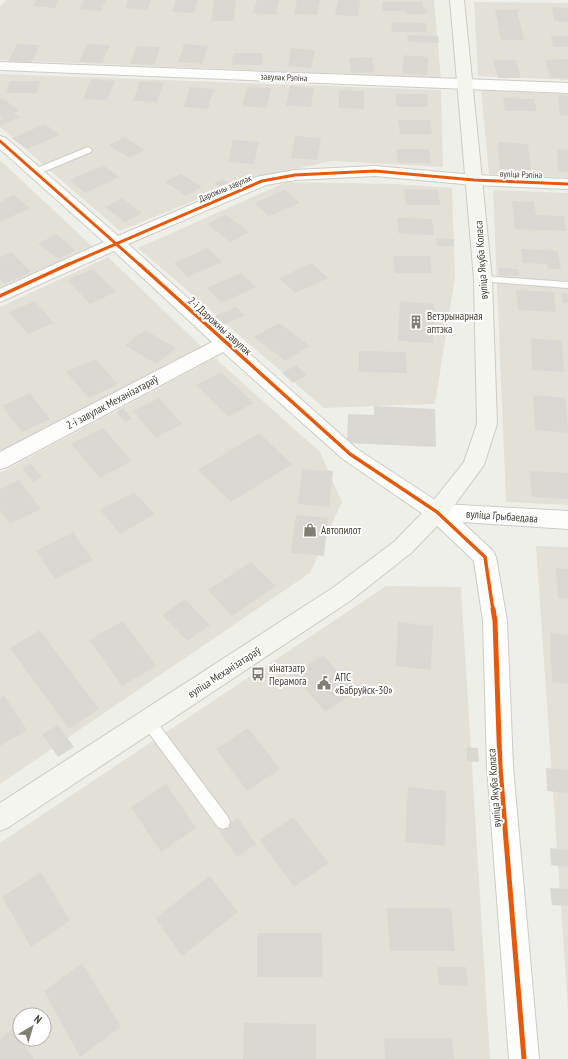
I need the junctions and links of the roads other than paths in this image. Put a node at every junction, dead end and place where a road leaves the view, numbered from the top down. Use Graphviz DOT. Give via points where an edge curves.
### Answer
graph roads {
  1 [pos="457,0"];
  2 [pos="0,66"];
  3 [pos="464,84"];
  4 [pos="568,88"];
  5 [pos="0,141"];
  6 [pos="88,150"];
  7 [pos="35,172"];
  8 [pos="474,180"];
  9 [pos="568,184"];
  10 [pos="116,243"];
  11 [pos="483,279"];
  12 [pos="568,284"];
  13 [pos="0,296"];
  14 [pos="225,342"];
  15 [pos="0,461"];
  16 [pos="437,512"];
  17 [pos="568,520"];
  18 [pos="148,721"];
  19 [pos="0,818"];
  20 [pos="223,822"];
  21 [pos="524,1059"];
  1 -- 3 [label="main road, вуліца Якуба Коласа"];
  2 -- 3 [label="street, завулак Рэпіна"];
  3 -- 4 [label="street, завулак Рэпіна"];
  3 -- 8 [label="main road, вуліца Якуба Коласа"];
  5 -- 7 [label="street, 2-і Дарожны завулак"];
  6 -- 7 [label="lane"];
  7 -- 10 [label="street, 2-і Дарожны завулак"];
  8 -- 9 [label="street, вуліца Рэпіна"];
  8 -- 10 [label="street, Дарожны завулак" via="376,171 294,175 262,181"];
  8 -- 11 [label="main road, вуліца Якуба Коласа"];
  10 -- 13 [label="street, Дарожны завулак"];
  10 -- 14 [label="street, 2-і Дарожны завулак"];
  11 -- 12 [label="lane"];
  11 -- 16 [label="main road, вуліца Якуба Коласа" via="487,424 474,465"];
  14 -- 15 [label="street, 2-і завулак Механізатараў"];
  14 -- 16 [label="street, 2-і Дарожны завулак" via="350,454"];
  16 -- 17 [label="street, вуліца Грыбаедава"];
  16 -- 18 [label="main road, вуліца Механізатараў" via="403,547 342,594"];
  16 -- 21 [label="street, вуліца Якуба Коласа" via="485,557 495,621 500,767"];
  18 -- 19 [label="main road, вуліца Механізатараў"];
  18 -- 20 [label="lane"];
}
